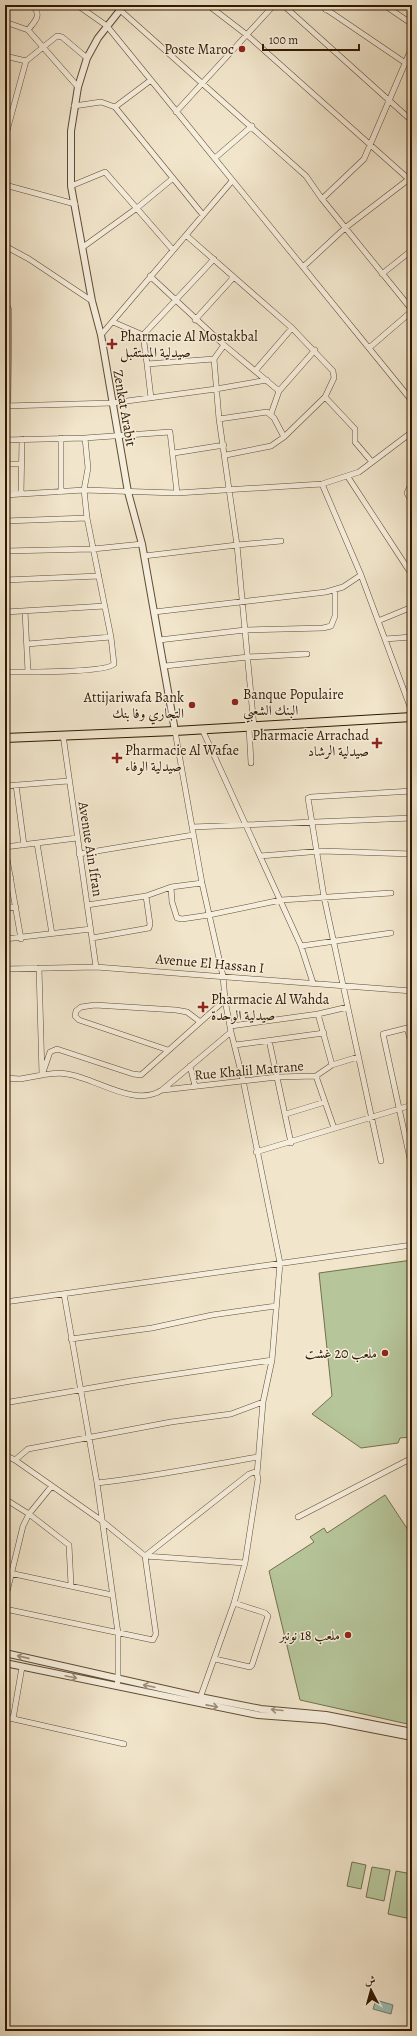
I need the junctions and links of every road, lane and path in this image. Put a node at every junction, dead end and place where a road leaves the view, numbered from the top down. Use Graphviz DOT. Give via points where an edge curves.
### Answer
graph roads {
  1 [pos="26,5"];
  2 [pos="77,5"];
  3 [pos="208,5"];
  4 [pos="274,5"];
  5 [pos="283,5"];
  6 [pos="320,5"];
  7 [pos="330,5"];
  8 [pos="384,5"];
  9 [pos="84,7"];
  10 [pos="122,7"];
  11 [pos="326,10"];
  12 [pos="5,22"];
  13 [pos="412,24"];
  14 [pos="107,26"];
  15 [pos="28,30"];
  16 [pos="247,35"];
  17 [pos="43,47"];
  18 [pos="412,47"];
  19 [pos="5,56"];
  20 [pos="87,58"];
  21 [pos="26,61"];
  22 [pos="404,62"];
  23 [pos="151,80"];
  24 [pos="202,84"];
  25 [pos="78,87"];
  26 [pos="388,101"];
  27 [pos="74,106"];
  28 [pos="115,107"];
  29 [pos="176,112"];
  30 [pos="412,121"];
  31 [pos="252,126"];
  32 [pos="5,138"];
  33 [pos="369,144"];
  34 [pos="215,158"];
  35 [pos="172,179"];
  36 [pos="232,180"];
  37 [pos="410,181"];
  38 [pos="5,185"];
  39 [pos="71,186"];
  40 [pos="322,199"];
  41 [pos="75,204"];
  42 [pos="137,208"];
  43 [pos="203,215"];
  44 [pos="345,228"];
  45 [pos="187,236"];
  46 [pos="5,246"];
  47 [pos="83,247"];
  48 [pos="173,250"];
  49 [pos="412,250"];
  50 [pos="214,259"];
  51 [pos="303,267"];
  52 [pos="382,274"];
  53 [pos="150,276"];
  54 [pos="233,278"];
  55 [pos="92,301"];
  56 [pos="175,301"];
  57 [pos="5,302"];
  58 [pos="412,310"];
  59 [pos="195,320"];
  60 [pos="113,322"];
  61 [pos="292,328"];
  62 [pos="101,335"];
  63 [pos="143,335"];
  64 [pos="224,345"];
  65 [pos="369,348"];
  66 [pos="315,350"];
  67 [pos="7,352"];
  68 [pos="214,360"];
  69 [pos="148,364"];
  70 [pos="255,371"];
  71 [pos="267,380"];
  72 [pos="7,382"];
  73 [pos="216,389"];
  74 [pos="279,391"];
  75 [pos="325,397"];
  76 [pos="151,398"];
  77 [pos="412,402"];
  78 [pos="112,403"];
  79 [pos="6,406"];
  80 [pos="271,414"];
  81 [pos="219,419"];
  82 [pos="412,432"];
  83 [pos="118,435"];
  84 [pos="61,438"];
  85 [pos="85,438"];
  86 [pos="284,438"];
  87 [pos="22,439"];
  88 [pos="5,440"];
  89 [pos="224,444"];
  90 [pos="174,453"];
  91 [pos="226,455"];
  92 [pos="372,462"];
  93 [pos="5,464"];
  94 [pos="22,464"];
  95 [pos="348,477"];
  96 [pos="412,482"];
  97 [pos="322,484"];
  98 [pos="84,490"];
  99 [pos="230,490"];
  100 [pos="61,492"];
  101 [pos="128,492"];
  102 [pos="177,493"];
  103 [pos="21,494"];
  104 [pos="5,495"];
  105 [pos="412,502"];
  106 [pos="86,518"];
  107 [pos="5,521"];
  108 [pos="281,541"];
  109 [pos="142,544"];
  110 [pos="237,545"];
  111 [pos="94,548"];
  112 [pos="5,551"];
  113 [pos="144,556"];
  114 [pos="361,575"];
  115 [pos="412,575"];
  116 [pos="99,576"];
  117 [pos="5,580"];
  118 [pos="335,590"];
  119 [pos="242,602"];
  120 [pos="105,606"];
  121 [pos="412,607"];
  122 [pos="25,611"];
  123 [pos="5,612"];
  124 [pos="154,612"];
  125 [pos="378,621"];
  126 [pos="245,630"];
  127 [pos="111,637"];
  128 [pos="412,637"];
  129 [pos="385,639"];
  130 [pos="159,640"];
  131 [pos="27,644"];
  132 [pos="307,654"];
  133 [pos="248,657"];
  134 [pos="164,666"];
  135 [pos="5,672"];
  136 [pos="28,672"];
  137 [pos="412,712"];
  138 [pos="412,717"];
  139 [pos="252,727"];
  140 [pos="202,729"];
  141 [pos="174,731"];
  142 [pos="63,735"];
  143 [pos="5,738"];
  144 [pos="251,763"];
  145 [pos="68,781"];
  146 [pos="16,785"];
  147 [pos="5,786"];
  148 [pos="412,791"];
  149 [pos="412,818"];
  150 [pos="310,822"];
  151 [pos="247,825"];
  152 [pos="192,827"];
  153 [pos="193,836"];
  154 [pos="77,838"];
  155 [pos="37,843"];
  156 [pos="24,845"];
  157 [pos="5,847"];
  158 [pos="315,852"];
  159 [pos="79,854"];
  160 [pos="412,854"];
  161 [pos="260,856"];
  162 [pos="5,878"];
  163 [pos="11,878"];
  164 [pos="202,883"];
  165 [pos="171,887"];
  166 [pos="391,893"];
  167 [pos="146,896"];
  168 [pos="324,897"];
  169 [pos="280,900"];
  170 [pos="87,905"];
  171 [pos="16,907"];
  172 [pos="5,908"];
  173 [pos="209,915"];
  174 [pos="90,930"];
  175 [pos="391,933"];
  176 [pos="52,934"];
  177 [pos="92,938"];
  178 [pos="5,939"];
  179 [pos="21,939"];
  180 [pos="334,941"];
  181 [pos="301,946"];
  182 [pos="96,967"];
  183 [pos="39,968"];
  184 [pos="5,969"];
  185 [pos="223,976"];
  186 [pos="313,983"];
  187 [pos="344,986"];
  188 [pos="412,991"];
  189 [pos="225,1000"];
  190 [pos="348,1007"];
  191 [pos="318,1014"];
  192 [pos="199,1021"];
  193 [pos="231,1026"];
  194 [pos="231,1032"];
  195 [pos="324,1033"];
  196 [pos="269,1040"];
  197 [pos="235,1045"];
  198 [pos="412,1046"];
  199 [pos="168,1050"];
  200 [pos="358,1057"];
  201 [pos="332,1065"];
  202 [pos="190,1066"];
  203 [pos="42,1075"];
  204 [pos="277,1076"];
  205 [pos="316,1076"];
  206 [pos="5,1078"];
  207 [pos="243,1080"];
  208 [pos="196,1086"];
  209 [pos="162,1090"];
  210 [pos="325,1102"];
  211 [pos="412,1105"];
  212 [pos="398,1109"];
  213 [pos="286,1114"];
  214 [pos="371,1118"];
  215 [pos="334,1128"];
  216 [pos="291,1143"];
  217 [pos="256,1152"];
  218 [pos="381,1161"];
  219 [pos="412,1168"];
  220 [pos="412,1245"];
  221 [pos="280,1263"];
  222 [pos="64,1294"];
  223 [pos="5,1302"];
  224 [pos="276,1306"];
  225 [pos="71,1339"];
  226 [pos="272,1360"];
  227 [pos="80,1390"];
  228 [pos="10,1402"];
  229 [pos="263,1402"];
  230 [pos="89,1438"];
  231 [pos="5,1455"];
  232 [pos="258,1458"];
  233 [pos="412,1458"];
  234 [pos="15,1460"];
  235 [pos="257,1474"];
  236 [pos="97,1482"];
  237 [pos="51,1487"];
  238 [pos="5,1500"];
  239 [pos="29,1514"];
  240 [pos="298,1518"];
  241 [pos="102,1520"];
  242 [pos="145,1556"];
  243 [pos="245,1563"];
  244 [pos="5,1572"];
  245 [pos="11,1573"];
  246 [pos="71,1585"];
  247 [pos="112,1595"];
  248 [pos="5,1600"];
  249 [pos="234,1603"];
  250 [pos="5,1610"];
  251 [pos="118,1633"];
  252 [pos="5,1653"];
  253 [pos="214,1659"];
  254 [pos="5,1663"];
  255 [pos="22,1667"];
  256 [pos="118,1679"];
  257 [pos="117,1686"];
  258 [pos="199,1700"];
  259 [pos="5,1717"];
  260 [pos="13,1719"];
  261 [pos="412,1732"];
  262 [pos="412,1737"];
  263 [pos="124,1744"];
  1 -- 15 [label="street" via="38,12 38,18"];
  2 -- 9 [label="street"];
  3 -- 16 [label="street"];
  4 -- 16 [label="street"];
  5 -- 26 [label="street"];
  6 -- 11 [label="street"];
  7 -- 11 [label="street"];
  8 -- 13 [label="street"];
  9 -- 14 [label="street"];
  10 -- 14 [label="street, Zenkat Arabit"];
  10 -- 24 [label="street"];
  11 -- 22 [label="street"];
  12 -- 15 [label="street"];
  14 -- 20 [label="street, Zenkat Arabit"];
  14 -- 23 [label="street"];
  15 -- 17 [label="street"];
  16 -- 24 [label="street"];
  16 -- 33 [label="street"];
  17 -- 20 [label="street" via="59,36"];
  17 -- 21 [label="street"];
  17 -- 25 [label="street"];
  18 -- 22 [label="street"];
  19 -- 21 [label="street"];
  20 -- 25 [label="street, Zenkat Arabit"];
  21 -- 32 [label="street"];
  22 -- 26 [label="street"];
  23 -- 28 [label="street"];
  23 -- 29 [label="street"];
  24 -- 29 [label="street"];
  24 -- 31 [label="street"];
  25 -- 27 [label="street, Zenkat Arabit"];
  26 -- 30 [label="street"];
  26 -- 33 [label="street"];
  27 -- 28 [label="street" via="101,102"];
  27 -- 39 [label="street, Zenkat Arabit"];
  28 -- 35 [label="street"];
  29 -- 34 [label="street"];
  31 -- 34 [label="street"];
  31 -- 40 [label="street" via="306,176"];
  33 -- 37 [label="street"];
  33 -- 40 [label="street" via="364,159"];
  34 -- 36 [label="street"];
  35 -- 42 [label="street"];
  35 -- 43 [label="street"];
  36 -- 43 [label="street"];
  36 -- 51 [label="street"];
  37 -- 44 [label="street"];
  38 -- 41 [label="street"];
  39 -- 41 [label="street, Zenkat Arabit"];
  39 -- 42 [label="street" via="106,172"];
  40 -- 44 [label="street"];
  41 -- 47 [label="street, Zenkat Arabit"];
  42 -- 47 [label="street"];
  42 -- 48 [label="street"];
  43 -- 45 [label="street"];
  44 -- 51 [label="street"];
  44 -- 52 [label="street"];
  45 -- 48 [label="street"];
  45 -- 50 [label="street"];
  46 -- 55 [label="street"];
  47 -- 55 [label="street, Zenkat Arabit"];
  48 -- 53 [label="street"];
  49 -- 52 [label="street"];
  50 -- 54 [label="street"];
  50 -- 56 [label="street"];
  51 -- 65 [label="street"];
  52 -- 58 [label="street"];
  53 -- 56 [label="street"];
  53 -- 60 [label="street"];
  54 -- 59 [label="street"];
  54 -- 61 [label="street"];
  55 -- 62 [label="street, Zenkat Arabit"];
  56 -- 59 [label="street"];
  56 -- 63 [label="street"];
  57 -- 67 [label="street" via="9,310"];
  58 -- 65 [label="street"];
  59 -- 64 [label="street"];
  60 -- 62 [label="street"];
  60 -- 63 [label="street"];
  61 -- 66 [label="street"];
  61 -- 70 [label="street"];
  62 -- 78 [label="street, Zenkat Arabit"];
  63 -- 69 [label="street"];
  64 -- 68 [label="street"];
  64 -- 70 [label="street"];
  65 -- 77 [label="street"];
  66 -- 74 [label="street"];
  66 -- 75 [label="street" via="333,371 334,378"];
  67 -- 72 [label="street"];
  68 -- 69 [label="street"];
  68 -- 73 [label="street"];
  69 -- 76 [label="street"];
  70 -- 71 [label="street"];
  71 -- 73 [label="street"];
  71 -- 74 [label="street"];
  72 -- 79 [label="street"];
  73 -- 76 [label="street"];
  73 -- 81 [label="street"];
  74 -- 80 [label="street"];
  75 -- 86 [label="street"];
  75 -- 92 [label="street" via="355,429 355,442"];
  76 -- 78 [label="street"];
  78 -- 79 [label="street"];
  78 -- 83 [label="street, Zenkat Arabit"];
  80 -- 81 [label="street" via="267,412"];
  80 -- 86 [label="street"];
  81 -- 89 [label="street"];
  82 -- 92 [label="street"];
  83 -- 85 [label="street"];
  83 -- 90 [label="street" via="170,432"];
  83 -- 101 [label="street, Zenkat Arabit"];
  84 -- 85 [label="street"];
  84 -- 87 [label="street"];
  84 -- 100 [label="street"];
  85 -- 98 [label="street" via="88,468"];
  86 -- 91 [label="street" via="271,446"];
  87 -- 88 [label="street"];
  87 -- 94 [label="street"];
  89 -- 90 [label="street"];
  89 -- 91 [label="street"];
  90 -- 102 [label="street"];
  91 -- 99 [label="street"];
  92 -- 95 [label="street"];
  93 -- 94 [label="street"];
  94 -- 103 [label="street"];
  95 -- 97 [label="street"];
  95 -- 115 [label="street"];
  96 -- 105 [label="street" via="407,492"];
  97 -- 99 [label="street"];
  97 -- 114 [label="street"];
  98 -- 100 [label="street"];
  98 -- 101 [label="street"];
  98 -- 106 [label="street"];
  99 -- 102 [label="street"];
  99 -- 110 [label="street"];
  100 -- 103 [label="street"];
  101 -- 102 [label="street"];
  101 -- 109 [label="street, Zenkat Arabit"];
  103 -- 104 [label="street"];
  106 -- 107 [label="street"];
  106 -- 111 [label="street"];
  108 -- 110 [label="street"];
  109 -- 111 [label="street"];
  109 -- 113 [label="street, Zenkat Arabit"];
  110 -- 113 [label="street"];
  110 -- 119 [label="street"];
  111 -- 112 [label="street"];
  111 -- 116 [label="street"];
  113 -- 124 [label="street, Zenkat Arabit"];
  114 -- 118 [label="street"];
  114 -- 125 [label="street"];
  116 -- 117 [label="street"];
  116 -- 120 [label="street"];
  118 -- 119 [label="street" via="309,596"];
  118 -- 126 [label="street" via="335,616 331,626"];
  119 -- 124 [label="street"];
  119 -- 126 [label="street"];
  120 -- 122 [label="street"];
  120 -- 127 [label="street"];
  121 -- 125 [label="street"];
  122 -- 123 [label="street"];
  122 -- 131 [label="street"];
  124 -- 130 [label="street, Zenkat Arabit"];
  125 -- 129 [label="street"];
  126 -- 130 [label="street"];
  126 -- 133 [label="street"];
  127 -- 131 [label="street"];
  127 -- 136 [label="street" via="114,661 109,667"];
  128 -- 129 [label="street"];
  129 -- 137 [label="street"];
  130 -- 134 [label="street, Zenkat Arabit"];
  131 -- 136 [label="street"];
  132 -- 133 [label="street"];
  133 -- 134 [label="street"];
  133 -- 139 [label="street"];
  134 -- 141 [label="street, Zenkat Arabit"];
  135 -- 136 [label="street"];
  138 -- 139 [label="main road"];
  139 -- 140 [label="main road"];
  139 -- 144 [label="street"];
  140 -- 141 [label="main road"];
  140 -- 151 [label="street"];
  141 -- 142 [label="main road"];
  141 -- 152 [label="street"];
  142 -- 143 [label="main road"];
  142 -- 145 [label="street, Avenue Ain Ifran"];
  145 -- 146 [label="street"];
  145 -- 154 [label="street, Avenue Ain Ifran"];
  146 -- 147 [label="street"];
  146 -- 156 [label="street"];
  148 -- 150 [label="street" via="309,797"];
  149 -- 150 [label="street"];
  150 -- 151 [label="street"];
  150 -- 158 [label="street"];
  151 -- 152 [label="street"];
  151 -- 161 [label="street"];
  152 -- 153 [label="street"];
  153 -- 159 [label="street"];
  153 -- 164 [label="street"];
  154 -- 155 [label="street"];
  154 -- 159 [label="street, Avenue Ain Ifran"];
  155 -- 156 [label="street"];
  155 -- 176 [label="street"];
  156 -- 157 [label="street"];
  157 -- 163 [label="street"];
  158 -- 160 [label="street"];
  158 -- 161 [label="street"];
  158 -- 168 [label="street"];
  159 -- 170 [label="street, Avenue Ain Ifran"];
  161 -- 169 [label="street"];
  162 -- 163 [label="street"];
  163 -- 171 [label="street"];
  164 -- 165 [label="street"];
  164 -- 173 [label="street"];
  165 -- 167 [label="street"];
  165 -- 173 [label="street" via="177,918"];
  166 -- 168 [label="street"];
  167 -- 170 [label="street"];
  167 -- 177 [label="street" via="149,928"];
  168 -- 169 [label="street"];
  168 -- 180 [label="street"];
  169 -- 173 [label="street"];
  169 -- 181 [label="street"];
  170 -- 174 [label="street, Avenue Ain Ifran"];
  171 -- 172 [label="street"];
  171 -- 179 [label="street"];
  173 -- 185 [label="street"];
  174 -- 176 [label="street"];
  174 -- 177 [label="street, Avenue Ain Ifran"];
  175 -- 180 [label="street"];
  176 -- 179 [label="street"];
  177 -- 182 [label="street, Avenue Ain Ifran"];
  178 -- 179 [label="street"];
  180 -- 181 [label="street"];
  180 -- 187 [label="street"];
  181 -- 186 [label="street"];
  182 -- 183 [label="street, Avenue El Hassan I"];
  182 -- 185 [label="street, Avenue El Hassan I"];
  183 -- 184 [label="street, Avenue El Hassan I"];
  183 -- 203 [label="street"];
  185 -- 186 [label="street, Avenue El Hassan I"];
  185 -- 189 [label="street"];
  186 -- 187 [label="street, Avenue El Hassan I"];
  187 -- 188 [label="street, Avenue El Hassan I"];
  187 -- 190 [label="street"];
  189 -- 192 [label="street"];
  189 -- 193 [label="street"];
  190 -- 191 [label="street"];
  190 -- 200 [label="street"];
  191 -- 193 [label="street"];
  191 -- 195 [label="street"];
  192 -- 199 [label="street"];
  192 -- 199 [label="street" via="187,1012 176,1010 95,1005 81,1007 76,1011 75,1016 79,1020"];
  193 -- 194 [label="street"];
  194 -- 197 [label="street"];
  194 -- 202 [label="street"];
  195 -- 196 [label="street"];
  195 -- 201 [label="street"];
  196 -- 197 [label="street"];
  196 -- 204 [label="street"];
  197 -- 207 [label="street"];
  198 -- 212 [label="street" via="407,1028 383,1034"];
  199 -- 203 [label="street" via="144,1073 137,1076 57,1050 50,1052"];
  200 -- 201 [label="street, Rue Khalil Matrane"];
  200 -- 214 [label="street"];
  201 -- 205 [label="street, Rue Khalil Matrane"];
  202 -- 208 [label="street"];
  202 -- 209 [label="street"];
  203 -- 206 [label="street"];
  203 -- 209 [label="street" via="67,1074 143,1097 155,1095"];
  204 -- 205 [label="street, Rue Khalil Matrane"];
  204 -- 207 [label="street, Rue Khalil Matrane"];
  204 -- 213 [label="street"];
  205 -- 210 [label="street"];
  207 -- 208 [label="street, Rue Khalil Matrane"];
  207 -- 217 [label="street"];
  208 -- 209 [label="street, Rue Khalil Matrane"];
  210 -- 213 [label="street"];
  210 -- 215 [label="street"];
  211 -- 212 [label="street"];
  212 -- 214 [label="street"];
  212 -- 219 [label="street"];
  213 -- 216 [label="street"];
  214 -- 215 [label="street"];
  214 -- 218 [label="street"];
  215 -- 216 [label="street"];
  216 -- 217 [label="street"];
  217 -- 221 [label="street"];
  220 -- 221 [label="street"];
  221 -- 222 [label="street"];
  221 -- 224 [label="street"];
  222 -- 223 [label="street"];
  222 -- 225 [label="street"];
  224 -- 225 [label="street" via="212,1315 152,1328"];
  224 -- 226 [label="street"];
  225 -- 227 [label="street"];
  226 -- 227 [label="street"];
  226 -- 229 [label="street"];
  227 -- 228 [label="street"];
  227 -- 230 [label="street"];
  229 -- 230 [label="street" via="231,1414 171,1422"];
  229 -- 232 [label="street"];
  230 -- 234 [label="street" via="28,1449"];
  230 -- 236 [label="street"];
  231 -- 234 [label="street"];
  232 -- 235 [label="street"];
  232 -- 236 [label="street"];
  233 -- 240 [label="street"];
  234 -- 237 [label="street"];
  235 -- 242 [label="street" via="249,1474"];
  235 -- 243 [label="street"];
  236 -- 241 [label="street"];
  237 -- 239 [label="street"];
  237 -- 241 [label="street"];
  238 -- 239 [label="street"];
  239 -- 245 [label="street" via="23,1526"];
  239 -- 246 [label="street" via="69,1545"];
  241 -- 242 [label="street"];
  241 -- 247 [label="street"];
  242 -- 243 [label="street"];
  242 -- 251 [label="street" via="156,1637 151,1640"];
  243 -- 249 [label="street"];
  244 -- 245 [label="street"];
  245 -- 246 [label="street"];
  245 -- 248 [label="street"];
  246 -- 247 [label="street"];
  247 -- 251 [label="street"];
  249 -- 253 [label="street"];
  249 -- 253 [label="street" via="268,1616 252,1665 250,1667"];
  250 -- 251 [label="street"];
  251 -- 256 [label="street"];
  256 -- 252 [label="street, one-way"];
  253 -- 258 [label="street"];
  254 -- 255 [label="street"];
  255 -- 257 [label="street, one-way"];
  255 -- 260 [label="street"];
  256 -- 257 [label="street"];
  258 -- 256 [label="street, one-way"];
  257 -- 258 [label="street"];
  261 -- 258 [label="street, one-way" via="326,1715"];
  258 -- 262 [label="street, one-way" via="258,1715 325,1720"];
  259 -- 260 [label="street"];
  260 -- 263 [label="street"];
}
